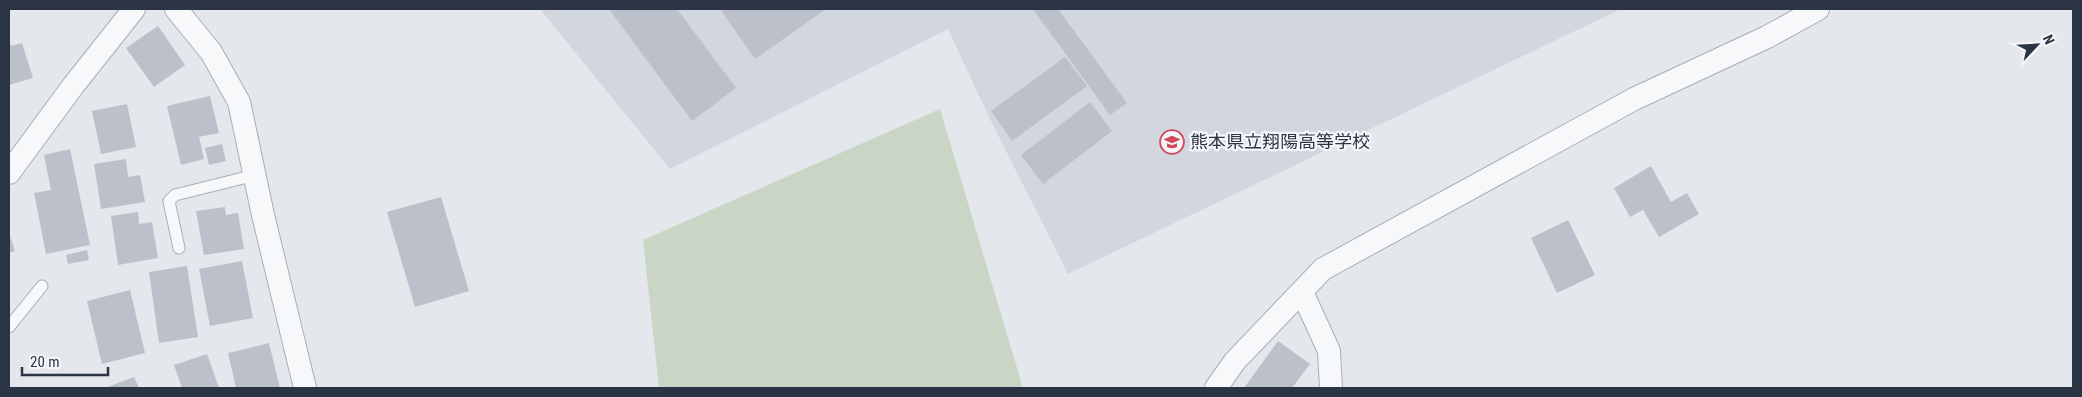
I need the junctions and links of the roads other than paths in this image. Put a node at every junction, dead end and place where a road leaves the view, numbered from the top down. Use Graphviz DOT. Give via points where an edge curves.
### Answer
graph roads {
  1 [pos="134,9"];
  2 [pos="176,9"];
  3 [pos="1818,9"];
  4 [pos="9,173"];
  5 [pos="255,175"];
  6 [pos="179,248"];
  7 [pos="42,286"];
  8 [pos="1302,292"];
  9 [pos="9,328"];
  10 [pos="305,388"];
  11 [pos="1216,388"];
  12 [pos="1331,388"];
  1 -- 4 [label="street"];
  2 -- 5 [label="street" via="210,52 239,102"];
  3 -- 8 [label="street" via="1767,37 1634,99 1323,269"];
  5 -- 6 [label="lane" via="175,195 169,201"];
  5 -- 10 [label="street"];
  7 -- 9 [label="lane"];
  8 -- 11 [label="street" via="1235,361"];
  8 -- 12 [label="street" via="1329,350"];
}
